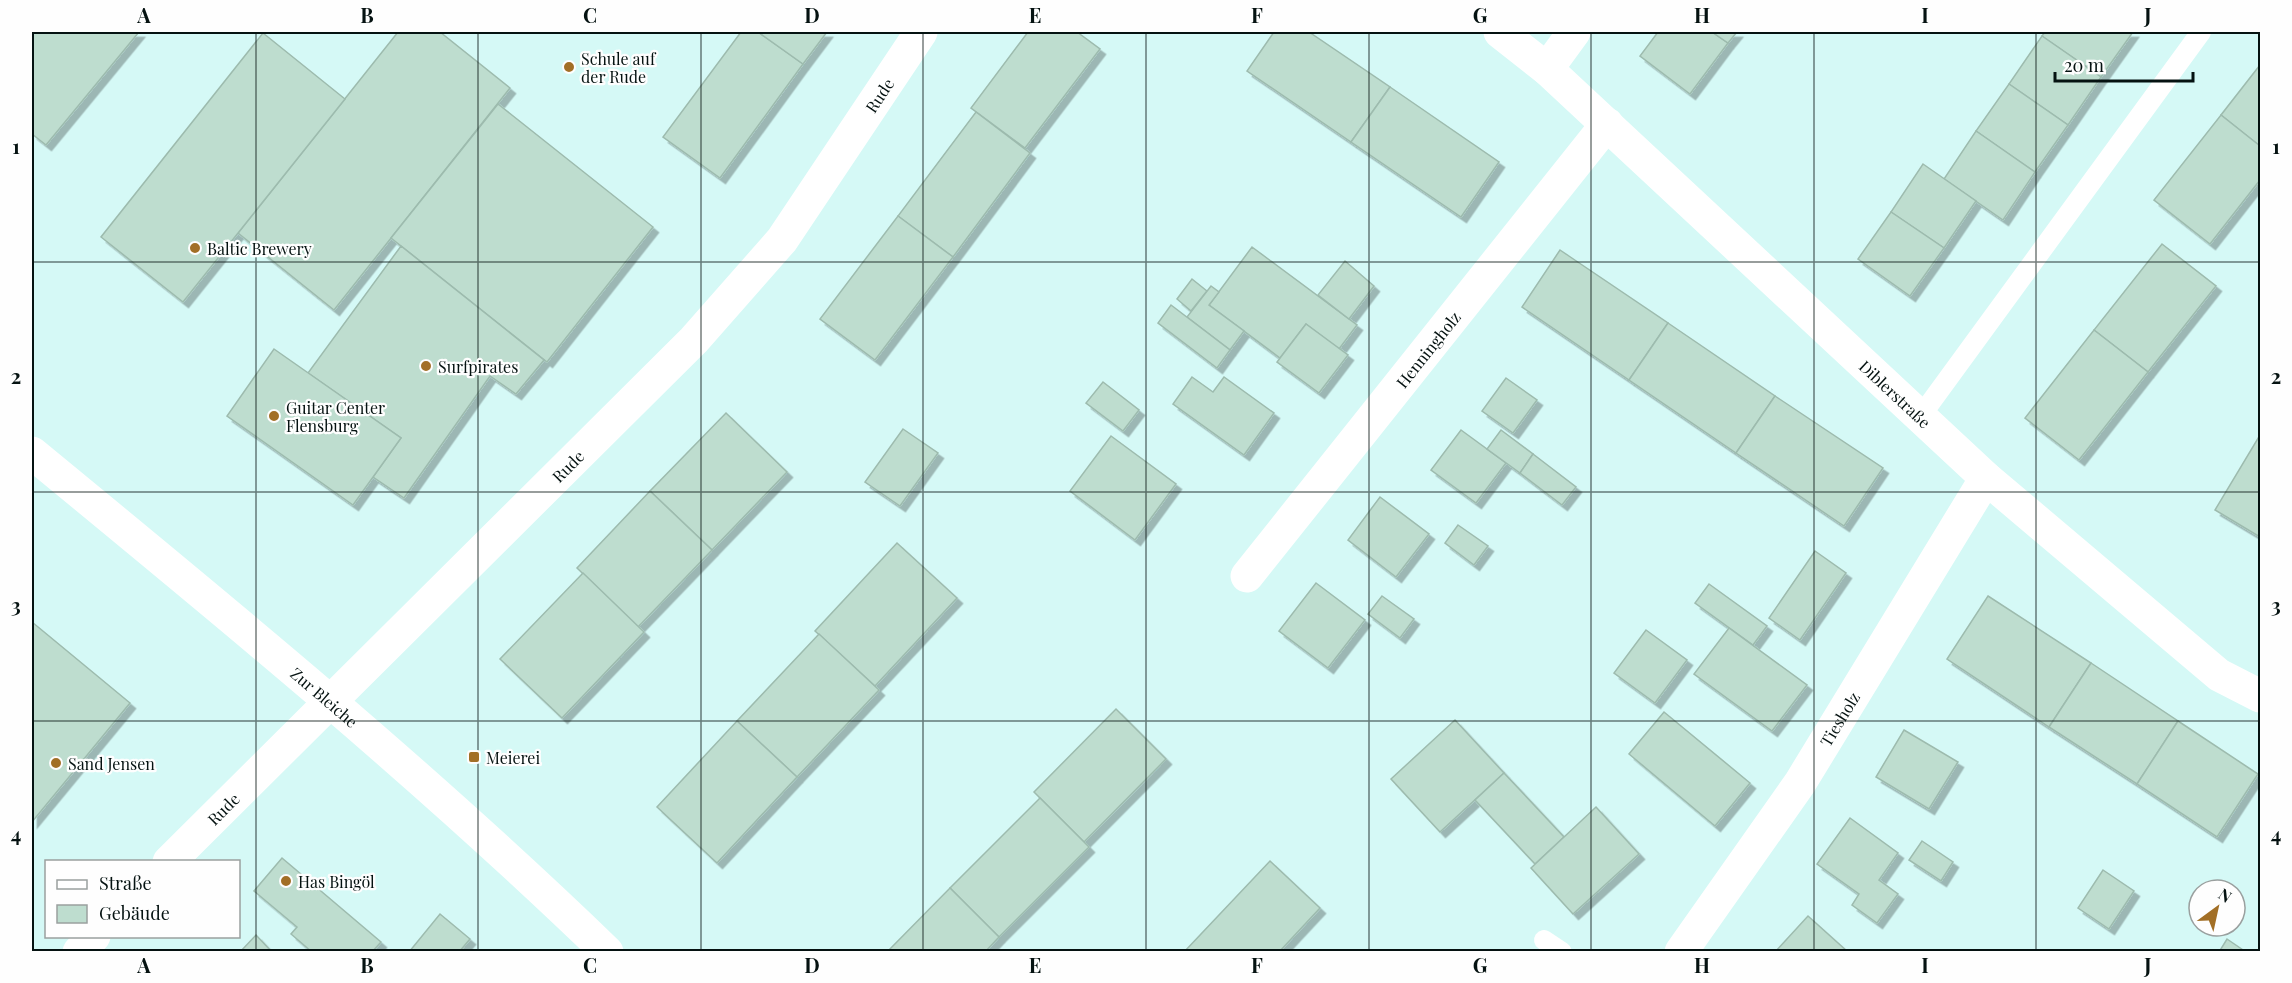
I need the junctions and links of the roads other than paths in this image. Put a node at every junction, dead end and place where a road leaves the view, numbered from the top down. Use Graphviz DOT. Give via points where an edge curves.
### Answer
graph roads {
  1 [pos="921,32"];
  2 [pos="1500,32"];
  3 [pos="1574,32"];
  4 [pos="2201,32"];
  5 [pos="1547,69"];
  6 [pos="1607,124"];
  7 [pos="1920,417"];
  8 [pos="32,453"];
  9 [pos="1986,478"];
  10 [pos="1247,576"];
  11 [pos="2260,696"];
  12 [pos="331,700"];
  13 [pos="171,860"];
  14 [pos="92,938"];
  15 [pos="1544,940"];
  16 [pos="79,951"];
  17 [pos="607,951"];
  18 [pos="1562,951"];
  19 [pos="1681,951"];
  1 -- 12 [label="street, Rude" via="782,240 736,293 694,340"];
  2 -- 5 [label="street, Diblerstraße"];
  3 -- 5 [label="street"];
  4 -- 7 [label="lane"];
  5 -- 6 [label="street, Diblerstraße"];
  6 -- 7 [label="street, Diblerstraße"];
  6 -- 10 [label="street, Henningholz"];
  7 -- 9 [label="street, Diblerstraße"];
  8 -- 12 [label="street, Zur Bleiche"];
  9 -- 11 [label="street, Diblerstraße" via="2220,675"];
  9 -- 19 [label="street, Tiesholz" via="1800,783"];
  12 -- 13 [label="street, Rude"];
  12 -- 17 [label="street, Zur Bleiche"];
  14 -- 16 [label="street"];
  15 -- 18 [label="lane"];
}
